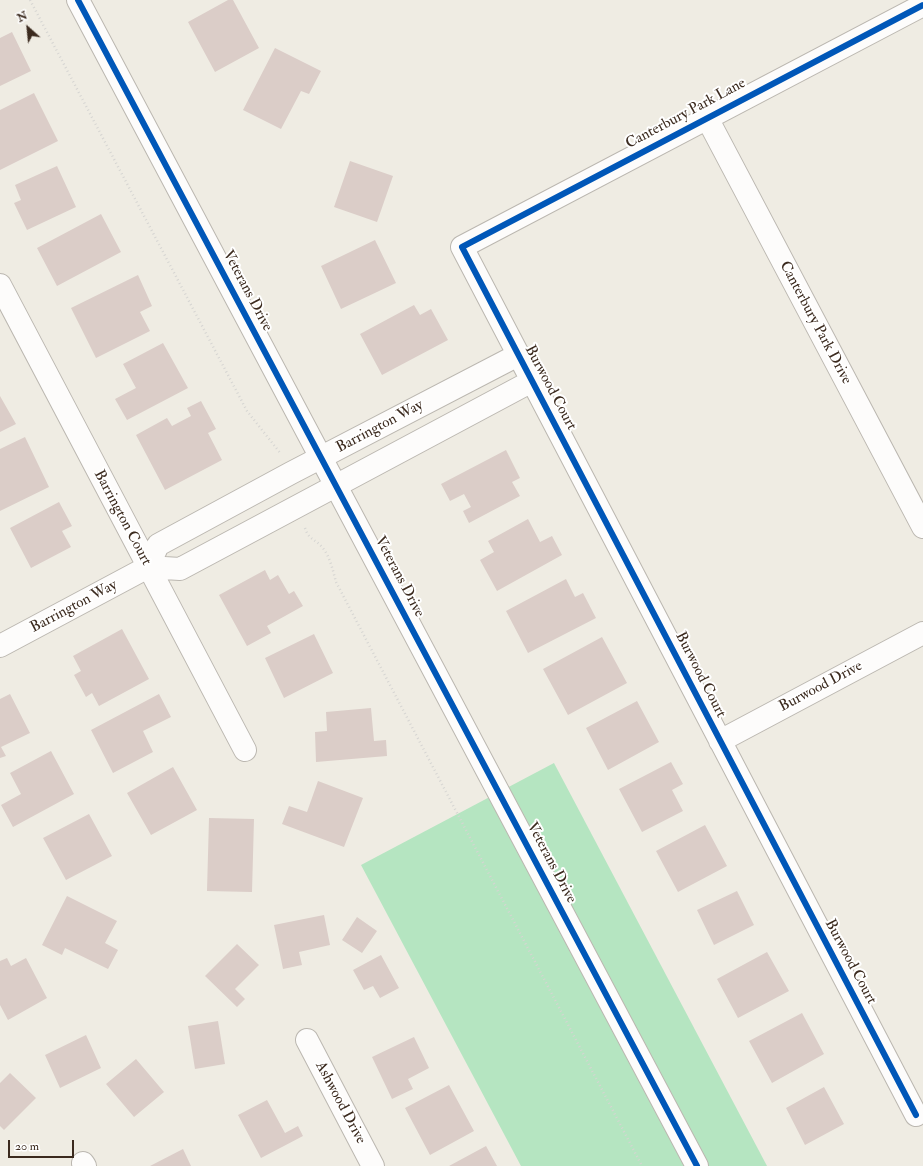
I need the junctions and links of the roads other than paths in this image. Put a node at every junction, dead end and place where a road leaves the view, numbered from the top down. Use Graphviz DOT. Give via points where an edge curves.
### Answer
graph roads {
  1 [pos="78,0"];
  2 [pos="923,5"];
  3 [pos="707,118"];
  4 [pos="462,247"];
  5 [pos="0,285"];
  6 [pos="518,355"];
  7 [pos="532,382"];
  8 [pos="321,458"];
  9 [pos="335,485"];
  10 [pos="267,487"];
  11 [pos="210,518"];
  12 [pos="923,527"];
  13 [pos="225,544"];
  14 [pos="158,545"];
  15 [pos="148,567"];
  16 [pos="923,633"];
  17 [pos="0,646"];
  18 [pos="720,741"];
  19 [pos="245,750"];
  20 [pos="307,1040"];
  21 [pos="916,1115"];
  22 [pos="373,1166"];
  23 [pos="697,1166"];
  1 -- 8 [label="street, Veterans Drive"];
  2 -- 3 [label="street, Canterbury Park Lane"];
  3 -- 4 [label="street, Canterbury Park Lane"];
  3 -- 12 [label="street, Canterbury Park Drive"];
  4 -- 6 [label="street, Burwood Court"];
  5 -- 15 [label="street, Barrington Court"];
  6 -- 7 [label="street, Burwood Court"];
  6 -- 8 [label="street, Barrington Way"];
  7 -- 9 [label="street, Barrington Way"];
  7 -- 18 [label="street, Burwood Court"];
  8 -- 9 [label="street, Veterans Drive"];
  8 -- 10 [label="street, Barrington Way"];
  9 -- 13 [label="street, Barrington Way"];
  9 -- 23 [label="street, Veterans Drive"];
  10 -- 11 [label="street, Barrington Way"];
  10 -- 14 [label="street" via="228,495 182,519 168,527"];
  11 -- 13 [label="street"];
  11 -- 14 [label="street, Barrington Way"];
  13 -- 15 [label="street, Barrington Way" via="180,569"];
  14 -- 15 [label="street"];
  15 -- 17 [label="street, Barrington Way"];
  15 -- 19 [label="street, Barrington Court"];
  16 -- 18 [label="street, Burwood Drive"];
  18 -- 21 [label="street, Burwood Court"];
  20 -- 22 [label="street, Ashwood Drive"];
}
